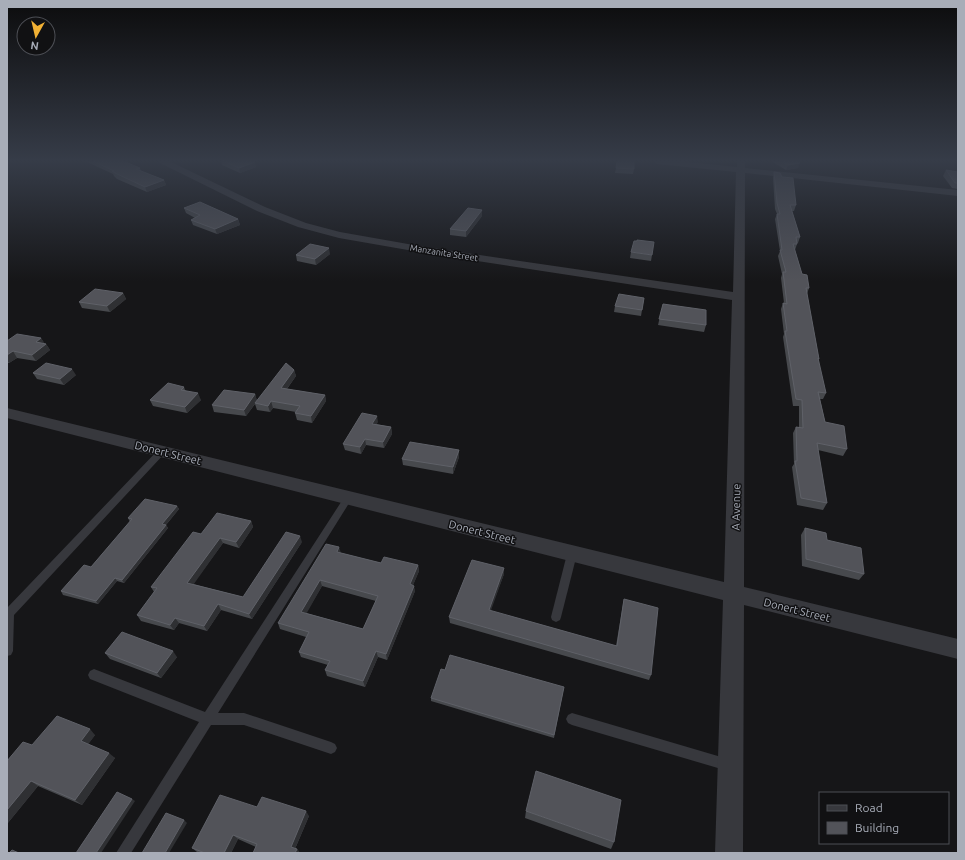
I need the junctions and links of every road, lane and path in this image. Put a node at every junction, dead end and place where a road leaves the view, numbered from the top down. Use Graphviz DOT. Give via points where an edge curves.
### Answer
graph roads {
  1 [pos="245,201"];
  2 [pos="740,201"];
  3 [pos="739,297"];
  4 [pos="7,413"];
  5 [pos="162,452"];
  6 [pos="348,498"];
  7 [pos="572,554"];
  8 [pos="734,594"];
  9 [pos="556,616"];
  10 [pos="958,649"];
  11 [pos="7,651"];
  12 [pos="94,675"];
  13 [pos="208,719"];
  14 [pos="572,719"];
  15 [pos="331,748"];
  16 [pos="731,766"];
  17 [pos="123,853"];
  18 [pos="729,853"];
  1 -- 3 [label="street, Manzanita Street" via="302,225 339,235"];
  2 -- 3 [label="street, A Avenue"];
  3 -- 8 [label="street, A Avenue"];
  4 -- 5 [label="street, Donert Street"];
  5 -- 6 [label="street, Donert Street"];
  5 -- 11 [label="lane" via="9,613"];
  6 -- 7 [label="street, Donert Street"];
  6 -- 13 [label="lane"];
  7 -- 8 [label="street, Donert Street"];
  7 -- 9 [label="lane"];
  8 -- 10 [label="street, Donert Street"];
  8 -- 16 [label="street, A Avenue"];
  12 -- 13 [label="lane"];
  13 -- 15 [label="lane" via="244,719"];
  13 -- 17 [label="lane"];
  14 -- 16 [label="lane"];
  16 -- 18 [label="street, A Avenue"];
}
